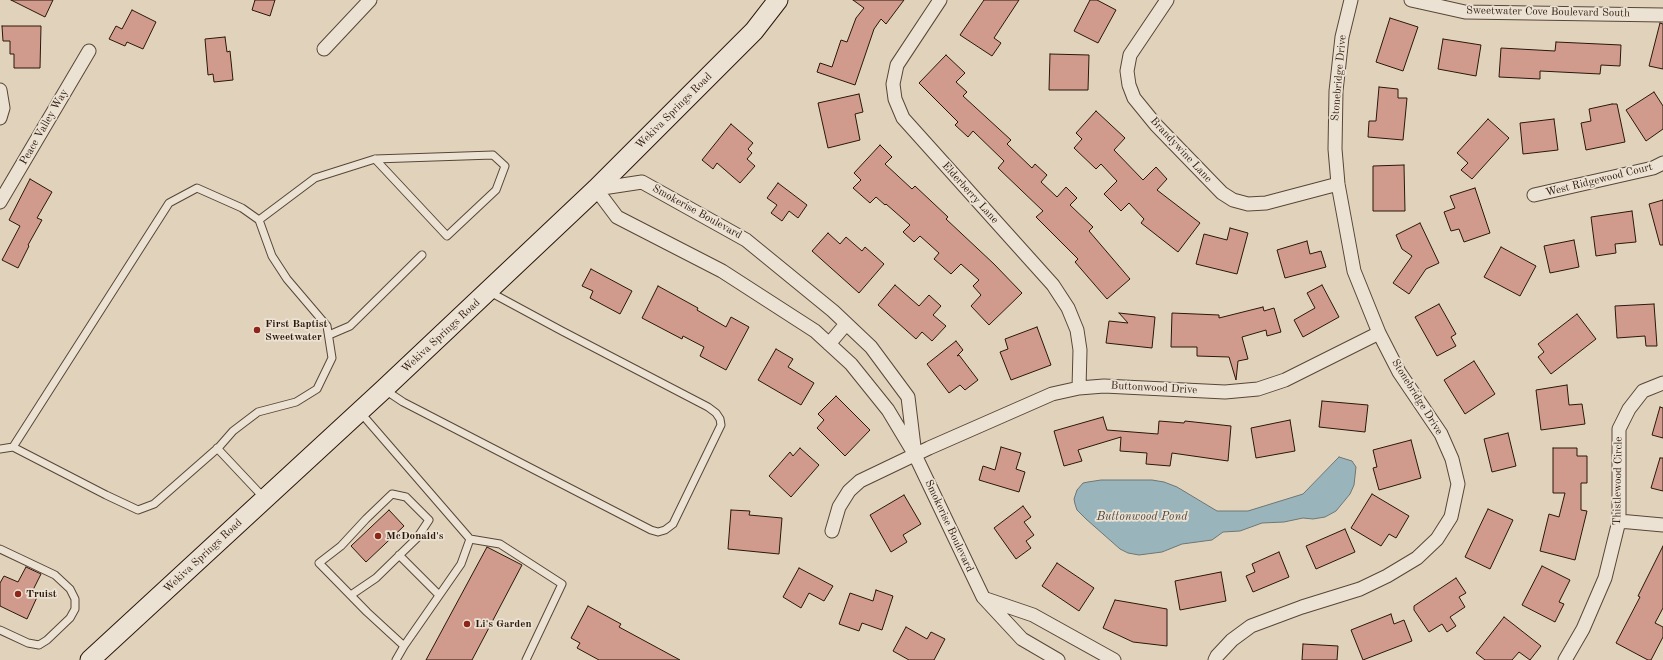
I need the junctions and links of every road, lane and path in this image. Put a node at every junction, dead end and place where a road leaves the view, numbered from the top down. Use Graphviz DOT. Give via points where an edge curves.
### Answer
graph roads {
  1 [pos="370,0"];
  2 [pos="778,0"];
  3 [pos="940,0"];
  4 [pos="1167,0"];
  5 [pos="1351,0"];
  6 [pos="1411,0"];
  7 [pos="1519,6"];
  8 [pos="1663,15"];
  9 [pos="324,49"];
  10 [pos="89,51"];
  11 [pos="0,90"];
  12 [pos="0,118"];
  13 [pos="375,159"];
  14 [pos="1663,163"];
  15 [pos="1338,184"];
  16 [pos="596,189"];
  17 [pos="1534,196"];
  18 [pos="0,202"];
  19 [pos="259,220"];
  20 [pos="422,255"];
  21 [pos="488,291"];
  22 [pos="846,324"];
  23 [pos="1379,333"];
  24 [pos="329,335"];
  25 [pos="829,344"];
  26 [pos="1663,383"];
  27 [pos="1079,388"];
  28 [pos="384,389"];
  29 [pos="360,412"];
  30 [pos="13,447"];
  31 [pos="217,448"];
  32 [pos="0,449"];
  33 [pos="915,455"];
  34 [pos="265,499"];
  35 [pos="1619,521"];
  36 [pos="1663,525"];
  37 [pos="832,531"];
  38 [pos="470,539"];
  39 [pos="0,549"];
  40 [pos="400,555"];
  41 [pos="351,595"];
  42 [pos="439,595"];
  43 [pos="983,598"];
  44 [pos="0,630"];
  45 [pos="404,646"];
  46 [pos="90,660"];
  47 [pos="396,660"];
  48 [pos="526,660"];
  49 [pos="1058,660"];
  50 [pos="1114,660"];
  51 [pos="1215,660"];
  52 [pos="1565,660"];
  1 -- 9 [label="street"];
  2 -- 16 [label="main road, Wekiva Springs Road" via="754,31"];
  3 -- 27 [label="street, Elderberry Lane" via="897,65 893,84 894,99 903,118 1053,285 1068,308 1077,330 1080,350"];
  4 -- 15 [label="street, Brandywine Lane" via="1130,55 1127,71 1134,98 1156,125 1222,193 1233,200 1248,204 1266,202"];
  5 -- 15 [label="street, Stonebridge Drive" via="1342,37 1336,91 1335,149"];
  6 -- 7 [label="street, Sweetwater Cove Boulevard South" via="1465,12"];
  7 -- 8 [label="street, Sweetwater Cove Boulevard South"];
  10 -- 18 [label="street, Peace Valley Way"];
  11 -- 12 [label="street" via="3,108"];
  13 -- 13 [label="lane" via="493,155 505,166 496,190 447,236"];
  13 -- 19 [label="lane" via="315,178"];
  14 -- 17 [label="street, West Ridgewood Court" via="1653,168"];
  15 -- 23 [label="street, Stonebridge Drive" via="1354,271"];
  16 -- 21 [label="main road, Wekiva Springs Road"];
  16 -- 22 [label="street, Smokerise Boulevard" via="642,182 746,240"];
  16 -- 25 [label="street, Smokerise Boulevard" via="617,218 722,270 816,331"];
  19 -- 24 [label="lane" via="272,256 287,279 327,326"];
  19 -- 30 [label="lane" via="242,208 197,188 169,203"];
  20 -- 24 [label="lane" via="350,326"];
  21 -- 28 [label="main road, Wekiva Springs Road"];
  21 -- 28 [label="lane" via="716,413 721,426 673,524 658,532 651,530 410,406"];
  22 -- 25 [label="street"];
  22 -- 33 [label="street, Smokerise Boulevard" via="871,347 908,396"];
  23 -- 27 [label="street, Buttonwood Drive" via="1285,380 1258,389 1225,392 1104,386"];
  23 -- 51 [label="street, Stonebridge Drive" via="1399,372 1440,434 1452,459 1458,484 1451,517 1438,539 1417,558 1360,588 1251,626 1232,640"];
  24 -- 31 [label="lane" via="332,358 317,389 296,402 258,412 233,431"];
  25 -- 33 [label="street, Smokerise Boulevard" via="851,364 888,410"];
  26 -- 35 [label="street, Thistlewood Circle" via="1643,391 1619,429"];
  27 -- 33 [label="street, Buttonwood Drive" via="1052,394"];
  28 -- 29 [label="main road, Wekiva Springs Road"];
  29 -- 34 [label="main road, Wekiva Springs Road"];
  29 -- 38 [label="lane"];
  30 -- 31 [label="lane" via="138,510 154,504"];
  30 -- 32 [label="lane"];
  31 -- 34 [label="lane"];
  33 -- 37 [label="street, Buttonwood Drive" via="860,481 849,491 839,508"];
  33 -- 43 [label="street, Smokerise Boulevard"];
  34 -- 46 [label="main road, Wekiva Springs Road"];
  35 -- 36 [label="street"];
  35 -- 52 [label="street, Thistlewood Circle" via="1605,578 1583,629"];
  38 -- 42 [label="lane" via="461,564"];
  38 -- 48 [label="lane" via="500,544 562,584"];
  39 -- 44 [label="lane" via="55,575 70,589 75,599 75,609 70,618 39,645 28,643"];
  40 -- 41 [label="lane" via="376,578"];
  40 -- 41 [label="lane" via="417,538 429,520 406,497 392,494 341,546 320,563"];
  40 -- 42 [label="lane"];
  41 -- 45 [label="lane"];
  42 -- 45 [label="lane"];
  43 -- 49 [label="street, Smokerise Boulevard" via="1022,639"];
  43 -- 50 [label="street" via="1033,615"];
  45 -- 47 [label="lane"];
}
